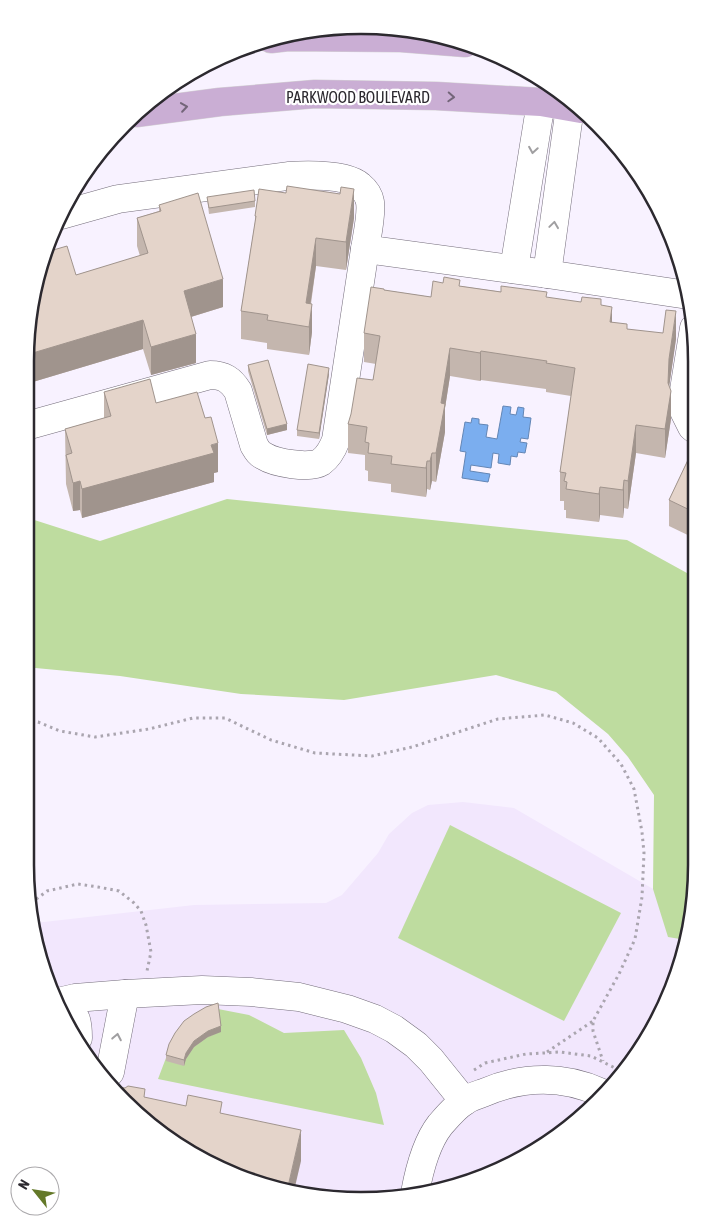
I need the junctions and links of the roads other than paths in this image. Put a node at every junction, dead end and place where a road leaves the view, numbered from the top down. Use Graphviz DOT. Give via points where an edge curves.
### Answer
graph roads {
  1 [pos="316,37"];
  2 [pos="423,40"];
  3 [pos="542,91"];
  4 [pos="553,96"];
  5 [pos="150,111"];
  6 [pos="573,112"];
  7 [pos="69,213"];
  8 [pos="365,249"];
  9 [pos="514,269"];
  10 [pos="547,274"];
  11 [pos="681,294"];
  12 [pos="688,365"];
  13 [pos="688,419"];
  14 [pos="34,424"];
  15 [pos="134,994"];
  16 [pos="63,1001"];
  17 [pos="66,1008"];
  18 [pos="78,1029"];
  19 [pos="109,1073"];
  20 [pos="597,1091"];
  21 [pos="464,1101"];
  22 [pos="416,1187"];
  1 -- 2 [label="main road"];
  3 -- 4 [label="main road, PARKWOOD BOULEVARD"];
  5 -- 3 [label="main road, PARKWOOD BOULEVARD, one-way" via="315,94 436,96"];
  3 -- 9 [label="lane, one-way"];
  10 -- 6 [label="lane, one-way"];
  7 -- 8 [label="lane" via="118,199 288,176 318,175 348,180 365,191 370,204"];
  8 -- 9 [label="lane"];
  8 -- 14 [label="lane" via="336,440 320,462 312,466 274,461 259,453 238,391 228,379 219,375"];
  9 -- 10 [label="lane"];
  10 -- 11 [label="lane"];
  12 -- 13 [label="lane" via="684,390 684,411"];
  15 -- 16 [label="lane"];
  19 -- 15 [label="lane, one-way"];
  15 -- 21 [label="lane" via="202,990 251,992 299,997 347,1009 375,1019 416,1045"];
  17 -- 18 [label="lane" via="74,1014"];
  20 -- 21 [label="lane" via="566,1081 519,1081"];
  21 -- 22 [label="lane" via="433,1138 422,1162"];
}
